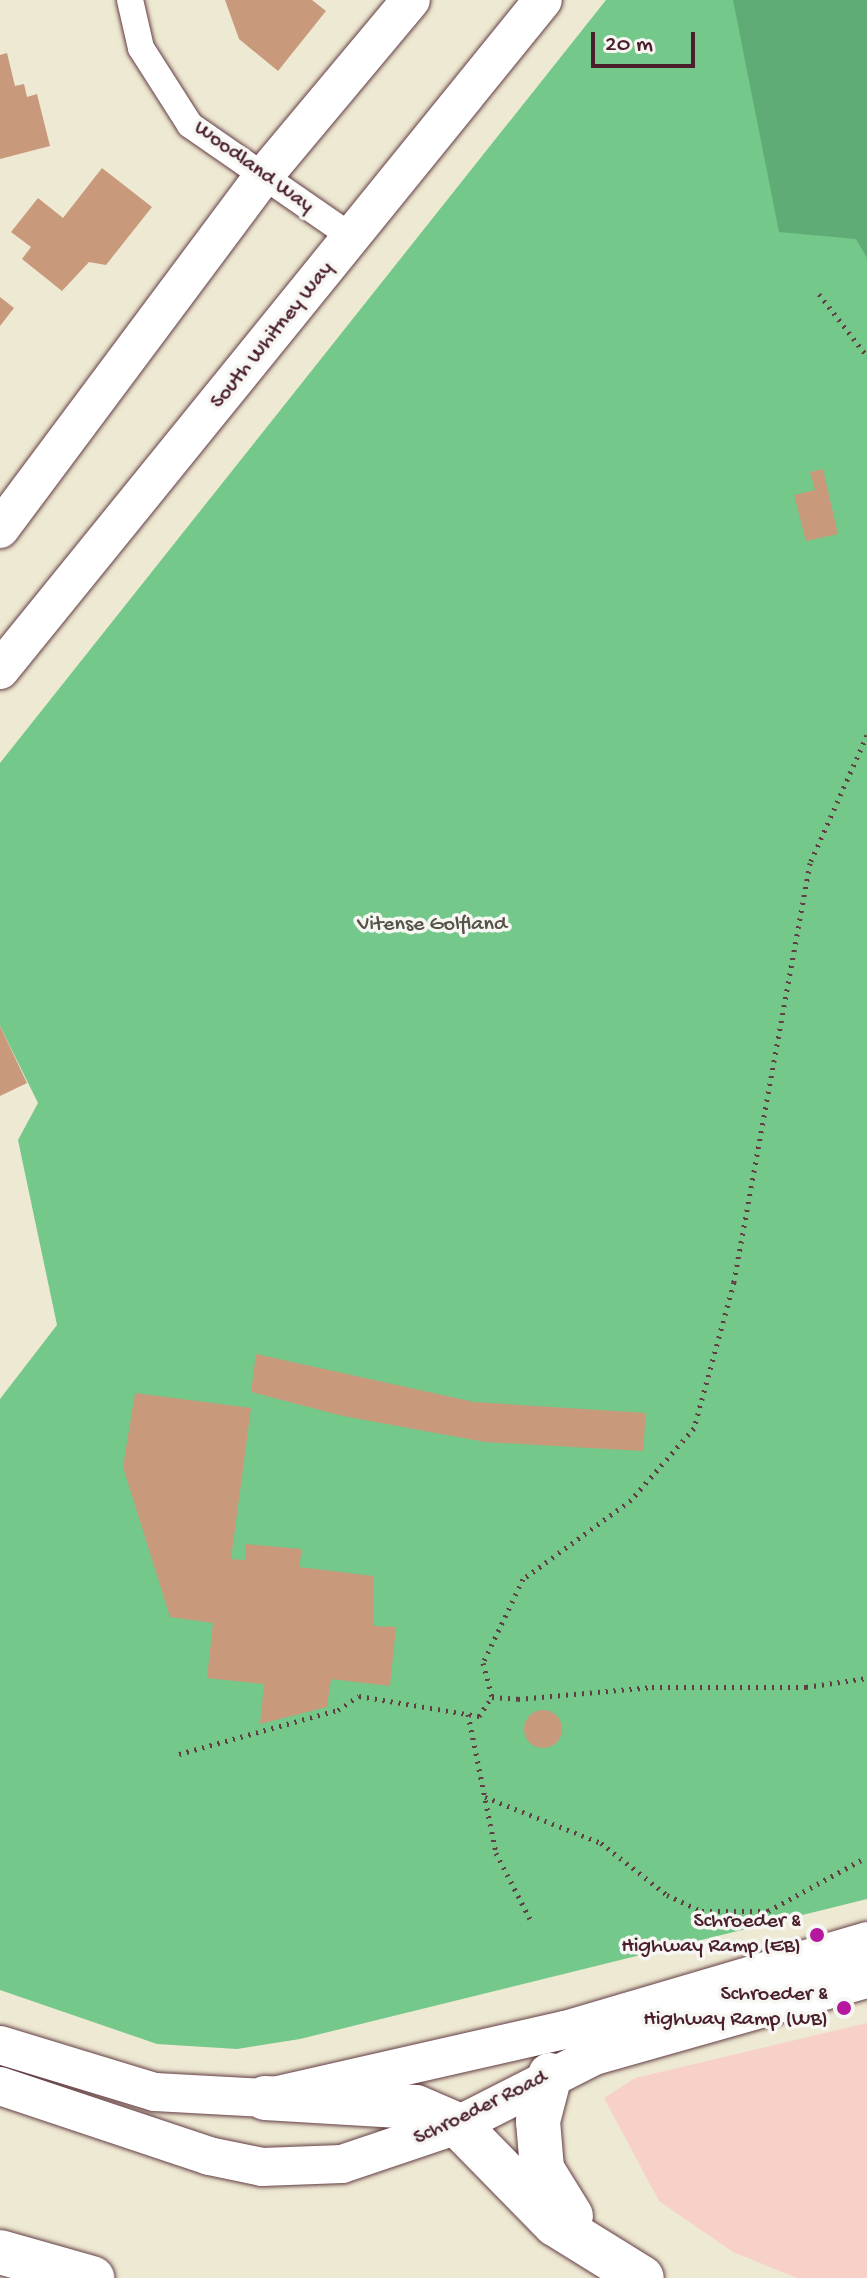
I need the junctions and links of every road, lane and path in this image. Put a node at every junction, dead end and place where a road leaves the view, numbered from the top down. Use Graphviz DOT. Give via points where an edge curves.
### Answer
graph roads {
  1 [pos="130,0"];
  2 [pos="411,0"];
  3 [pos="543,0"];
  4 [pos="262,178"];
  5 [pos="352,237"];
  6 [pos="819,294"];
  7 [pos="867,356"];
  8 [pos="0,529"];
  9 [pos="0,670"];
  10 [pos="867,735"];
  11 [pos="867,1678"];
  12 [pos="492,1697"];
  13 [pos="468,1714"];
  14 [pos="179,1754"];
  15 [pos="485,1797"];
  16 [pos="865,1858"];
  17 [pos="530,1919"];
  18 [pos="867,1941"];
  19 [pos="867,1979"];
  20 [pos="0,2045"];
  21 [pos="550,2075"];
  22 [pos="0,2086"];
  23 [pos="41,2098"];
  24 [pos="265,2098"];
  25 [pos="0,2099"];
  26 [pos="458,2125"];
  27 [pos="2,2253"];
  28 [pos="600,2253"];
  29 [pos="92,2278"];
  30 [pos="642,2278"];
  1 -- 4 [label="street, Woodland Way" via="141,48 190,125"];
  2 -- 4 [label="main road"];
  3 -- 5 [label="main road, South Whitney Way"];
  4 -- 5 [label="street, Woodland Way"];
  4 -- 8 [label="main road"];
  5 -- 9 [label="main road, South Whitney Way"];
  6 -- 7 [label="path"];
  10 -- 12 [label="path" via="810,863 734,1282 694,1428 631,1500 523,1579 483,1663"];
  11 -- 12 [label="path" via="806,1687"];
  12 -- 13 [label="path" via="479,1716"];
  13 -- 14 [label="path" via="359,1696 338,1710"];
  13 -- 15 [label="path"];
  15 -- 16 [label="path" via="601,1843 667,1895 702,1911 768,1911"];
  15 -- 17 [label="path" via="496,1853"];
  18 -- 24 [label="main road, Schroeder Road" via="565,2030"];
  19 -- 21 [label="main road, Schroeder Road" via="620,2047"];
  20 -- 24 [label="main road, Schroeder Road" via="155,2092"];
  21 -- 26 [label="main road, Schroeder Road"];
  21 -- 28 [label="highway" via="538,2121 542,2169"];
  22 -- 23 [label="main road, Schroeder Road"];
  23 -- 25 [label="main road"];
  23 -- 26 [label="main road, Schroeder Road" via="262,2167 342,2164"];
  24 -- 26 [label="highway" via="416,2107"];
  26 -- 28 [label="highway" via="555,2224"];
  27 -- 29 [label="highway"];
  28 -- 30 [label="highway"];
}
